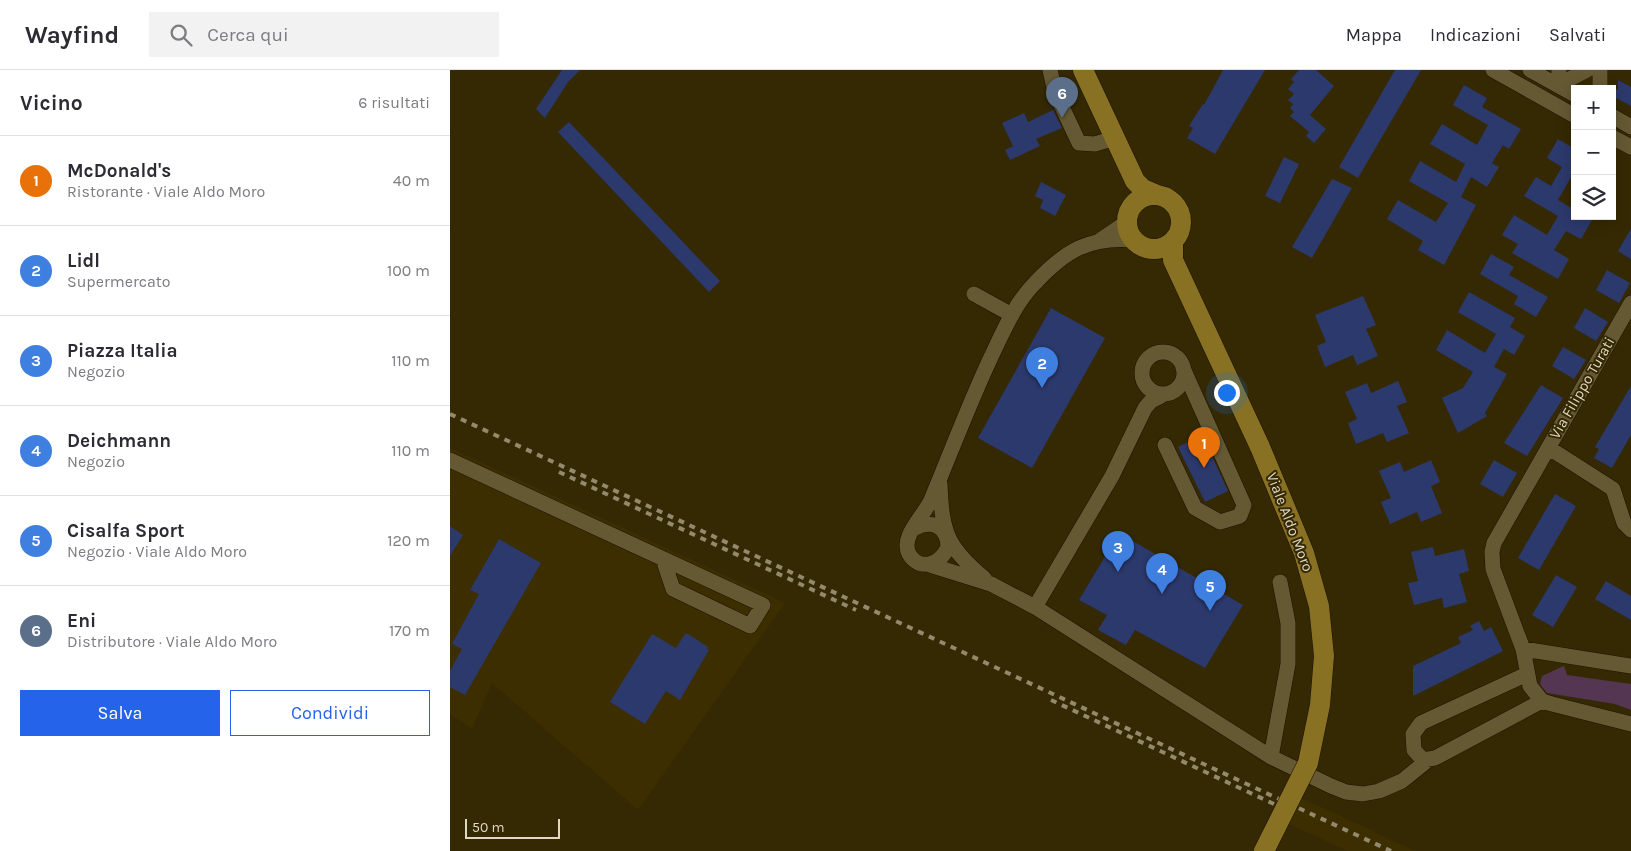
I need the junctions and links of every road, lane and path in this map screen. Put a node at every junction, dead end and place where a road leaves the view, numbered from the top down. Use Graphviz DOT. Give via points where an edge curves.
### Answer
graph roads {
  1 [pos="1050,70"];
  2 [pos="1083,70"];
  3 [pos="1493,70"];
  4 [pos="1530,70"];
  5 [pos="1559,70"];
  6 [pos="1587,70"];
  7 [pos="1600,70"];
  8 [pos="1558,85"];
  9 [pos="1600,85"];
  10 [pos="1571,93"];
  11 [pos="1571,114"];
  12 [pos="1616,118"];
  13 [pos="1631,127"];
  14 [pos="1115,138"];
  15 [pos="1616,139"];
  16 [pos="1631,147"];
  17 [pos="1135,181"];
  18 [pos="1156,195"];
  19 [pos="1130,210"];
  20 [pos="1134,240"];
  21 [pos="1098,242"];
  22 [pos="1168,250"];
  23 [pos="974,294"];
  24 [pos="1631,303"];
  25 [pos="1012,315"];
  26 [pos="1183,368"];
  27 [pos="1144,382"];
  28 [pos="1165,394"];
  29 [pos="1145,408"];
  30 [pos="1165,445"];
  31 [pos="1549,448"];
  32 [pos="450,460"];
  33 [pos="939,477"];
  34 [pos="915,528"];
  35 [pos="1631,530"];
  36 [pos="948,539"];
  37 [pos="663,559"];
  38 [pos="930,565"];
  39 [pos="1280,582"];
  40 [pos="991,584"];
  41 [pos="1035,607"];
  42 [pos="1523,649"];
  43 [pos="1631,666"];
  44 [pos="1527,674"];
  45 [pos="1542,701"];
  46 [pos="1631,724"];
  47 [pos="1271,757"];
  48 [pos="1428,760"];
  49 [pos="1264,851"];
  1 -- 14 [label="street" via="1055,92 1079,143 1095,144"];
  2 -- 14 [label="main road"];
  3 -- 11 [label="street"];
  4 -- 8 [label="street"];
  5 -- 8 [label="street"];
  6 -- 8 [label="street"];
  7 -- 9 [label="street"];
  8 -- 10 [label="street"];
  12 -- 13 [label="street"];
  14 -- 17 [label="main road"];
  15 -- 16 [label="street"];
  17 -- 18 [label="main road"];
  17 -- 19 [label="main road"];
  18 -- 19 [label="main road" via="1139,200"];
  18 -- 22 [label="main road" via="1173,203 1178,210 1180,226"];
  19 -- 20 [label="main road" via="1129,232"];
  19 -- 21 [label="street" via="1124,224"];
  20 -- 21 [label="street"];
  20 -- 22 [label="main road" via="1141,245"];
  21 -- 25 [label="street" via="1076,248 1061,258 1033,284"];
  22 -- 49 [label="main road, Viale Aldo Moro, bridge" via="1260,447 1304,553 1319,606 1324,656 1320,706 1308,763"];
  23 -- 25 [label="street"];
  24 -- 31 [label="street, Via Filippo Turati"];
  25 -- 33 [label="street"];
  26 -- 27 [label="street" via="1175,356 1163,352 1156,354 1143,368"];
  26 -- 28 [label="street" via="1184,375 1178,388"];
  26 -- 30 [label="street" via="1244,504 1240,516 1220,522 1195,508"];
  27 -- 28 [label="street" via="1152,391"];
  27 -- 29 [label="street"];
  28 -- 29 [label="street"];
  29 -- 41 [label="street" via="1112,476"];
  31 -- 35 [label="street, Via Filippo Turati" via="1613,489 1624,523"];
  31 -- 42 [label="street, Via Filippo Turati" via="1494,543 1492,552 1493,569"];
  32 -- 37 [label="street"];
  33 -- 34 [label="street" via="930,502"];
  33 -- 36 [label="street" via="942,518"];
  34 -- 36 [label="street" via="934,524 945,532"];
  34 -- 38 [label="street" via="908,538 908,552 916,562"];
  36 -- 38 [label="street" via="946,553"];
  36 -- 40 [label="street" via="961,558"];
  37 -- 37 [label="street" via="763,605 750,626 673,589"];
  38 -- 40 [label="street"];
  39 -- 47 [label="street" via="1288,623 1288,664"];
  40 -- 41 [label="street"];
  41 -- 47 [label="street"];
  42 -- 43 [label="street"];
  42 -- 44 [label="street, Via Filippo Turati"];
  44 -- 45 [label="street, Via Filippo Turati" via="1534,693"];
  44 -- 48 [label="street" via="1421,723 1413,734 1413,742 1418,757"];
  45 -- 46 [label="street"];
  45 -- 48 [label="street"];
  47 -- 48 [label="street" via="1331,786 1363,794 1402,781"];
}
